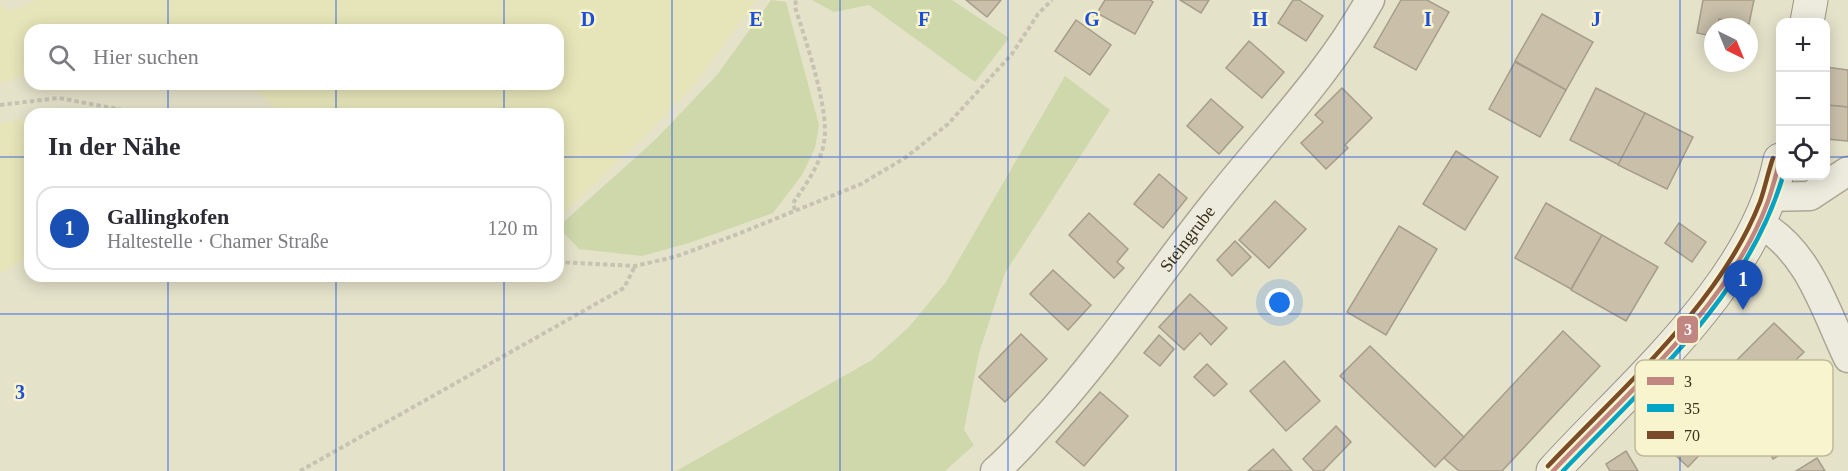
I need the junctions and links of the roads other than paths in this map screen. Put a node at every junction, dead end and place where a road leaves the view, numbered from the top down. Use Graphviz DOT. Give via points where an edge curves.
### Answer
graph roads {
  1 [pos="1370,0"];
  2 [pos="1811,0"];
  3 [pos="1808,18"];
  4 [pos="1848,171"];
  5 [pos="1776,175"];
  6 [pos="1766,211"];
  7 [pos="1848,358"];
  8 [pos="1655,360"];
  9 [pos="1635,382"];
  10 [pos="995,471"];
  11 [pos="1553,471"];
  1 -- 10 [label="street, Steingrube" via="1326,68 1214,203 1127,320 1071,390"];
  2 -- 3 [label="street"];
  4 -- 6 [label="street" via="1810,196"];
  5 -- 6 [label="street"];
  6 -- 7 [label="street" via="1804,265"];
  6 -- 8 [label="street" via="1748,248 1716,294"];
  9 -- 11 [label="street"];
}
